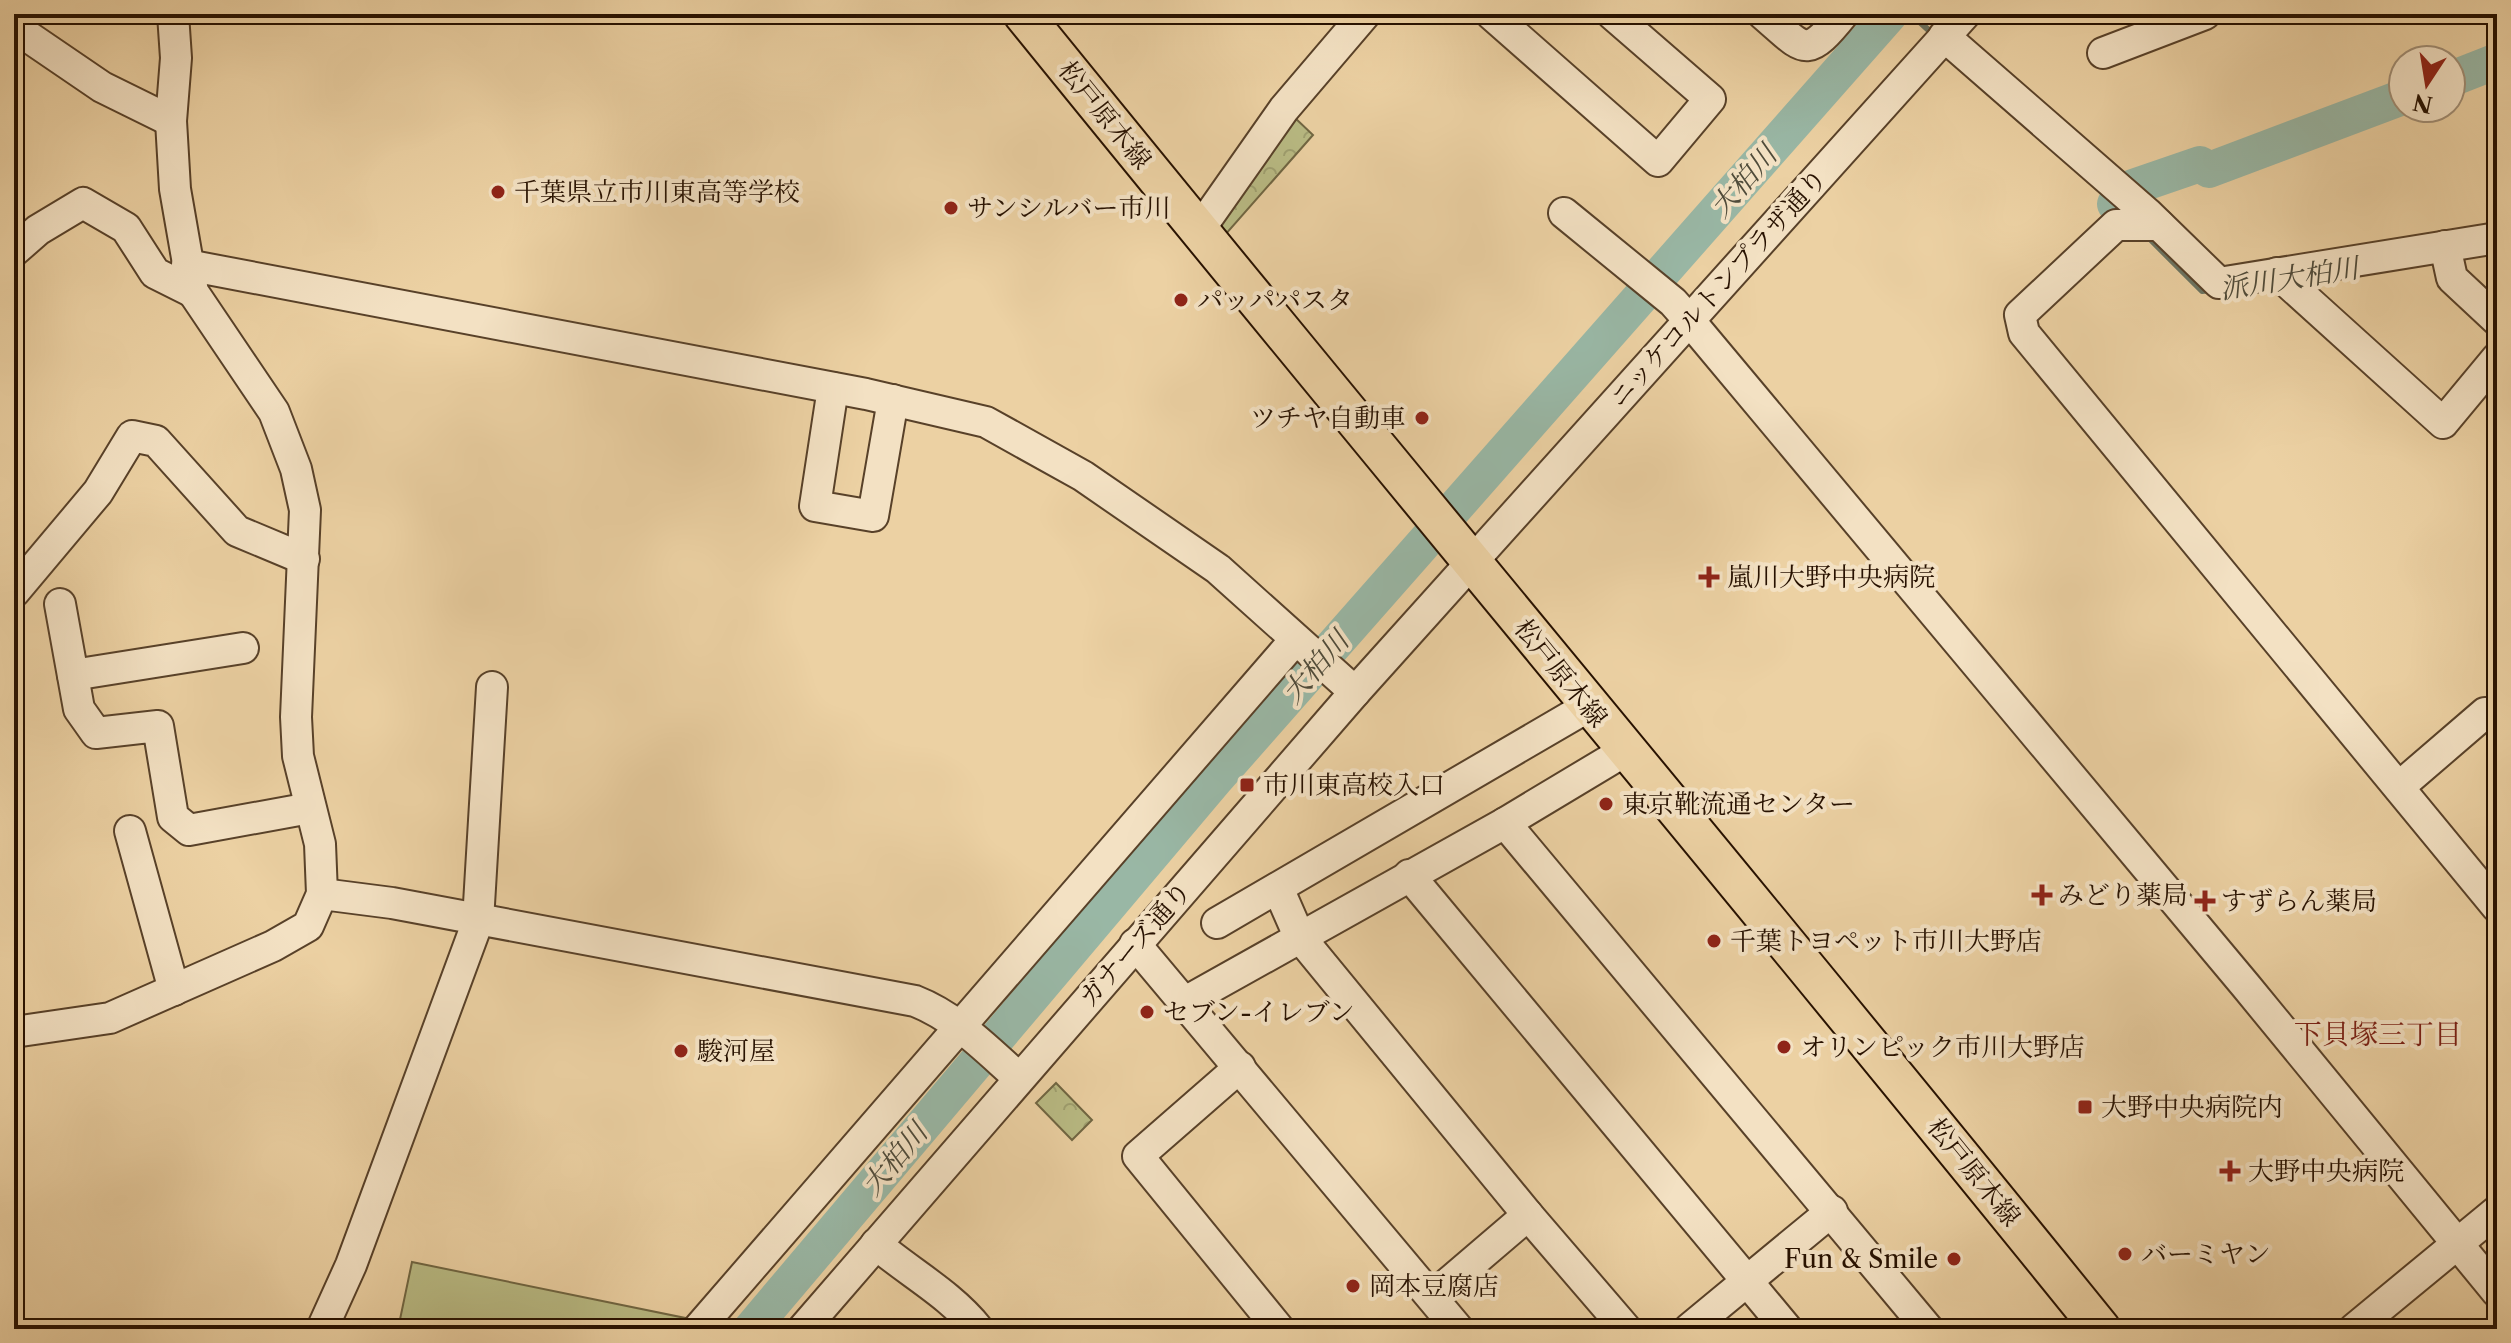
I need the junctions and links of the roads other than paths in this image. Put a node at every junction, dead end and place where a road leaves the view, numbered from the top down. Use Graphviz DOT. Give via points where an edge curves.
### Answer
graph roads {
  1 [pos="173,14"];
  2 [pos="1023,14"];
  3 [pos="1365,14"];
  4 [pos="1491,14"];
  5 [pos="1612,14"];
  6 [pos="1763,14"];
  7 [pos="1843,14"];
  8 [pos="2205,14"];
  9 [pos="1953,22"];
  10 [pos="14,27"];
  11 [pos="2103,53"];
  12 [pos="171,121"];
  13 [pos="1564,213"];
  14 [pos="2149,216"];
  15 [pos="1199,230"];
  16 [pos="2497,238"];
  17 [pos="2445,246"];
  18 [pos="14,251"];
  19 [pos="2277,273"];
  20 [pos="190,279"];
  21 [pos="1681,311"];
  22 [pos="2497,320"];
  23 [pos="2497,358"];
  24 [pos="833,388"];
  25 [pos="893,400"];
  26 [pos="1464,555"];
  27 [pos="304,559"];
  28 [pos="14,592"];
  29 [pos="60,604"];
  30 [pos="1295,640"];
  31 [pos="243,648"];
  32 [pos="73,675"];
  33 [pos="492,687"];
  34 [pos="1355,692"];
  35 [pos="1589,706"];
  36 [pos="2485,713"];
  37 [pos="1625,751"];
  38 [pos="2399,787"];
  39 [pos="310,808"];
  40 [pos="1505,823"];
  41 [pos="130,831"];
  42 [pos="1409,875"];
  43 [pos="1278,888"];
  44 [pos="322,894"];
  45 [pos="2497,907"];
  46 [pos="478,921"];
  47 [pos="1217,923"];
  48 [pos="1299,936"];
  49 [pos="1135,944"];
  50 [pos="174,990"];
  51 [pos="1185,1002"];
  52 [pos="959,1025"];
  53 [pos="14,1032"];
  54 [pos="1240,1067"];
  55 [pos="1019,1078"];
  56 [pos="1832,1211"];
  57 [pos="2497,1211"];
  58 [pos="1528,1215"];
  59 [pos="876,1244"];
  60 [pos="2457,1244"];
  61 [pos="1747,1281"];
  62 [pos="2497,1292"];
  63 [pos="1432,1297"];
  64 [pos="322,1329"];
  65 [pos="698,1329"];
  66 [pos="803,1329"];
  67 [pos="978,1329"];
  68 [pos="1279,1329"];
  69 [pos="1458,1329"];
  70 [pos="1626,1329"];
  71 [pos="1689,1329"];
  72 [pos="1787,1329"];
  73 [pos="1928,1329"];
  74 [pos="2101,1329"];
  75 [pos="2354,1329"];
  1 -- 12 [label="street"];
  2 -- 15 [label="main road, 松戸原木線"];
  3 -- 15 [label="street" via="1284,109"];
  4 -- 5 [label="street" via="1658,161 1710,99"];
  6 -- 7 [label="street" via="1807,46 1820,43"];
  8 -- 11 [label="street"];
  9 -- 14 [label="street"];
  9 -- 21 [label="street, ニッケコルトンプラザ通り"];
  10 -- 12 [label="street" via="102,87"];
  12 -- 20 [label="street" via="175,189"];
  13 -- 21 [label="street"];
  14 -- 19 [label="street" via="2219,283"];
  14 -- 38 [label="street" via="2116,225 2020,315 2024,333"];
  15 -- 26 [label="main road, 松戸原木線"];
  16 -- 17 [label="street"];
  17 -- 19 [label="street"];
  17 -- 22 [label="street" via="2452,278"];
  18 -- 20 [label="street" via="83,203 126,228 155,273"];
  19 -- 23 [label="street" via="2443,423"];
  20 -- 24 [label="street"];
  20 -- 27 [label="street" via="274,412 305,510"];
  21 -- 26 [label="street, ニッケコルトンプラザ通り"];
  21 -- 60 [label="street"];
  24 -- 25 [label="street"];
  24 -- 25 [label="street" via="815,506 873,516"];
  25 -- 30 [label="street" via="986,422 1032,444 1218,569"];
  26 -- 34 [label="street, ガナーズ通り"];
  26 -- 35 [label="main road, 松戸原木線"];
  27 -- 28 [label="street" via="237,531 156,441 132,436 98,492"];
  27 -- 39 [label="street" via="296,717"];
  29 -- 32 [label="street"];
  30 -- 34 [label="street"];
  30 -- 52 [label="street"];
  31 -- 32 [label="street"];
  32 -- 39 [label="street" via="79,709 96,733 158,726 173,817 189,830"];
  33 -- 46 [label="street"];
  34 -- 49 [label="street, ガナーズ通り"];
  35 -- 37 [label="main road, 松戸原木線"];
  35 -- 43 [label="street"];
  36 -- 38 [label="street"];
  37 -- 40 [label="street"];
  37 -- 74 [label="main road, 松戸原木線"];
  38 -- 45 [label="street"];
  39 -- 44 [label="street" via="320,844"];
  40 -- 42 [label="street"];
  40 -- 56 [label="street"];
  41 -- 50 [label="street"];
  42 -- 48 [label="street"];
  42 -- 61 [label="street"];
  43 -- 47 [label="street"];
  43 -- 48 [label="street"];
  44 -- 46 [label="street"];
  44 -- 50 [label="street" via="308,926"];
  46 -- 52 [label="street" via="915,1001"];
  46 -- 64 [label="street" via="351,1265"];
  48 -- 51 [label="street"];
  48 -- 58 [label="street"];
  49 -- 51 [label="street"];
  49 -- 55 [label="street, ガナーズ通り"];
  50 -- 53 [label="street" via="110,1018"];
  51 -- 54 [label="street"];
  52 -- 55 [label="street"];
  52 -- 65 [label="street"];
  54 -- 63 [label="street"];
  54 -- 68 [label="street" via="1138,1156"];
  55 -- 59 [label="street, ガナーズ通り"];
  56 -- 61 [label="street"];
  56 -- 73 [label="street"];
  57 -- 60 [label="street"];
  58 -- 63 [label="street"];
  58 -- 70 [label="street"];
  59 -- 66 [label="street, ガナーズ通り"];
  59 -- 67 [label="street" via="956,1301"];
  60 -- 62 [label="street"];
  60 -- 75 [label="street"];
  61 -- 71 [label="street"];
  61 -- 72 [label="street"];
  63 -- 69 [label="street"];
}
